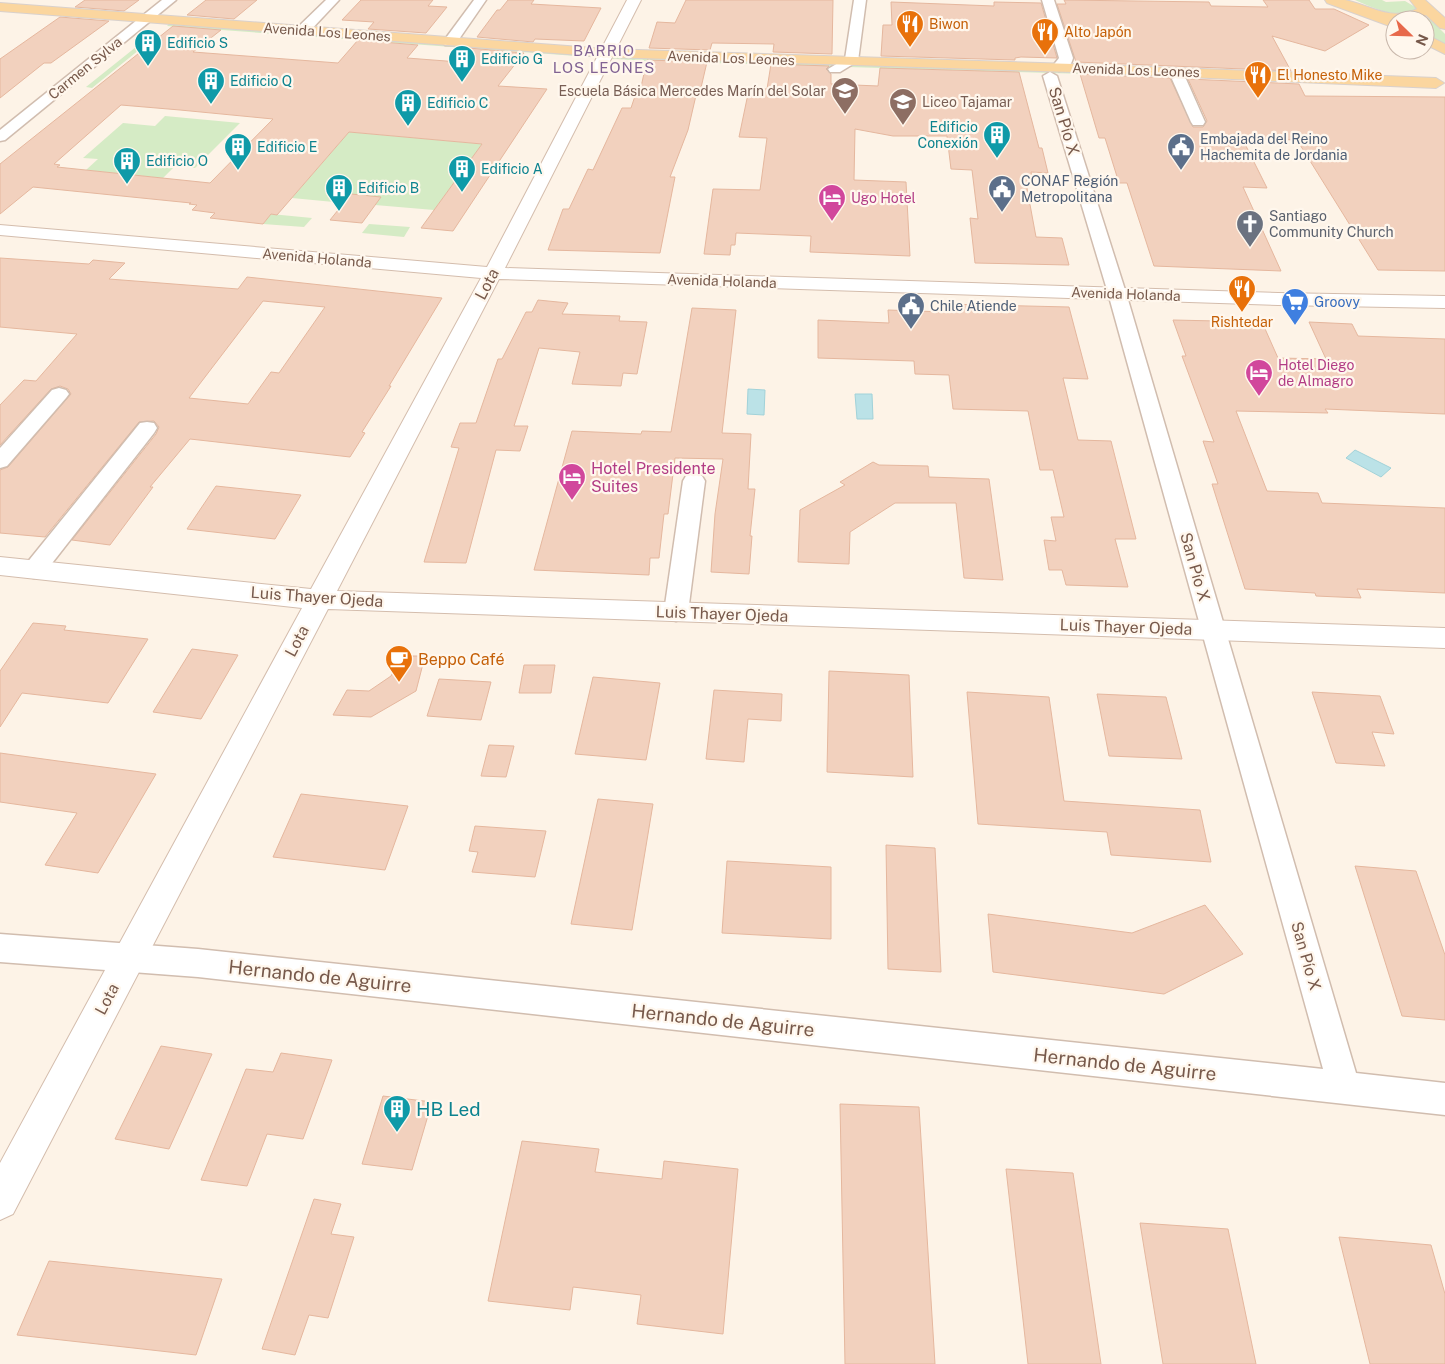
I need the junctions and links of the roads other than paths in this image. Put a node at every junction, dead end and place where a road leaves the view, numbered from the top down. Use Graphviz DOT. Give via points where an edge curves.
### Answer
graph roads {
  1 [pos="170,0"];
  2 [pos="333,0"];
  3 [pos="480,0"];
  4 [pos="634,0"];
  5 [pos="860,0"];
  6 [pos="1048,0"];
  7 [pos="1332,0"];
  8 [pos="1421,3"];
  9 [pos="0,7"];
  10 [pos="1373,15"];
  11 [pos="0,16"];
  12 [pos="1385,20"];
  13 [pos="143,22"];
  14 [pos="1445,25"];
  15 [pos="303,30"];
  16 [pos="450,42"];
  17 [pos="605,58"];
  18 [pos="851,61"];
  19 [pos="835,69"];
  20 [pos="1055,71"];
  21 [pos="1136,77"];
  22 [pos="1284,78"];
  23 [pos="1179,79"];
  24 [pos="1441,87"];
  25 [pos="1198,122"];
  26 [pos="0,137"];
  27 [pos="0,230"];
  28 [pos="493,273"];
  29 [pos="1118,294"];
  30 [pos="1445,302"];
  31 [pos="59,394"];
  32 [pos="147,428"];
  33 [pos="0,460"];
  34 [pos="694,481"];
  35 [pos="0,566"];
  36 [pos="34,570"];
  37 [pos="320,599"];
  38 [pos="676,612"];
  39 [pos="1214,630"];
  40 [pos="1445,638"];
  41 [pos="0,948"];
  42 [pos="129,957"];
  43 [pos="1344,1088"];
  44 [pos="1445,1100"];
  45 [pos="0,1201"];
  1 -- 13 [label="street, Carmen Sylva"];
  2 -- 15 [label="street"];
  3 -- 16 [label="street"];
  4 -- 17 [label="street, Lota"];
  5 -- 18 [label="street"];
  6 -- 20 [label="street, San Pío X" via="1066,58"];
  7 -- 10 [label="main road"];
  8 -- 10 [label="main road" via="1420,14 1414,16"];
  8 -- 14 [label="main road"];
  9 -- 13 [label="main road, Avenida Los Leones"];
  10 -- 12 [label="main road"];
  11 -- 13 [label="main road, Avenida Los Leones"];
  13 -- 15 [label="main road, Avenida Los Leones"];
  13 -- 17 [label="main road, Avenida Los Leones"];
  13 -- 26 [label="street, Carmen Sylva"];
  15 -- 16 [label="main road, Avenida Los Leones"];
  16 -- 17 [label="main road, Avenida Los Leones"];
  17 -- 18 [label="main road, Avenida Los Leones"];
  17 -- 19 [label="main road, Avenida Los Leones"];
  17 -- 28 [label="street, Lota"];
  18 -- 19 [label="street"];
  18 -- 20 [label="main road, Avenida Los Leones"];
  19 -- 20 [label="main road, Avenida Los Leones"];
  20 -- 21 [label="main road, Avenida Los Leones"];
  20 -- 22 [label="main road, Avenida Los Leones"];
  20 -- 29 [label="street, San Pío X"];
  21 -- 22 [label="main road, Avenida Los Leones"];
  21 -- 23 [label="main road"];
  22 -- 24 [label="main road, Avenida Los Leones"];
  23 -- 24 [label="main road"];
  23 -- 25 [label="street"];
  27 -- 28 [label="street, Avenida Holanda"];
  28 -- 29 [label="street, Avenida Holanda"];
  28 -- 37 [label="street, Lota"];
  29 -- 30 [label="street, Avenida Holanda"];
  29 -- 39 [label="street, San Pío X"];
  31 -- 33 [label="street"];
  32 -- 36 [label="street"];
  34 -- 38 [label="street"];
  35 -- 36 [label="street, Luis Thayer Ojeda"];
  36 -- 37 [label="street, Luis Thayer Ojeda"];
  37 -- 38 [label="street, Luis Thayer Ojeda"];
  37 -- 42 [label="street, Lota"];
  38 -- 39 [label="street, Luis Thayer Ojeda"];
  39 -- 40 [label="street, Luis Thayer Ojeda"];
  39 -- 43 [label="street, San Pío X"];
  41 -- 42 [label="street, Hernando de Aguirre"];
  42 -- 43 [label="street, Hernando de Aguirre"];
  42 -- 45 [label="street, Lota"];
  43 -- 44 [label="street, Hernando de Aguirre"];
}
